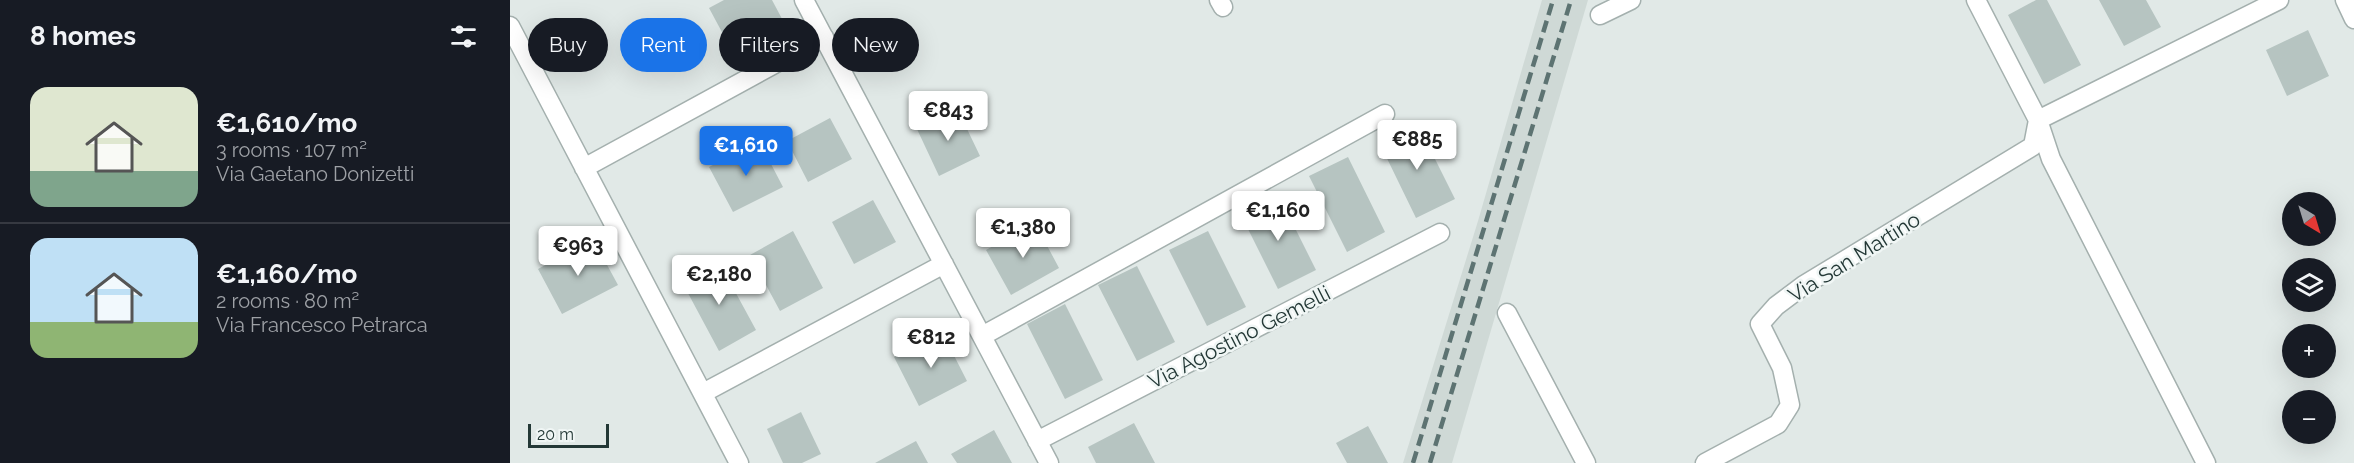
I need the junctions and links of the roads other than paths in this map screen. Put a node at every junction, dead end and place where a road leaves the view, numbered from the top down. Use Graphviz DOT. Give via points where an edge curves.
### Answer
graph roads {
  1 [pos="804,0"];
  2 [pos="1632,0"];
  3 [pos="1976,0"];
  4 [pos="2279,0"];
  5 [pos="2345,0"];
  6 [pos="1600,15"];
  7 [pos="2354,19"];
  8 [pos="510,26"];
  9 [pos="824,37"];
  10 [pos="1385,114"];
  11 [pos="2038,120"];
  12 [pos="584,168"];
  13 [pos="1440,233"];
  14 [pos="944,264"];
  15 [pos="1507,314"];
  16 [pos="982,336"];
  17 [pos="703,393"];
  18 [pos="1037,441"];
  19 [pos="739,463"];
  20 [pos="1049,463"];
  21 [pos="1586,463"];
  22 [pos="1705,463"];
  23 [pos="2206,463"];
  1 -- 9 [label="street"];
  2 -- 6 [label="street"];
  3 -- 11 [label="street"];
  4 -- 11 [label="street"];
  5 -- 7 [label="street"];
  8 -- 12 [label="street"];
  9 -- 12 [label="street"];
  9 -- 14 [label="street"];
  10 -- 16 [label="street"];
  11 -- 22 [label="street, Via San Martino" via="2033,146 1804,285 1776,306 1760,324 1782,368 1790,405 1778,424"];
  11 -- 23 [label="street" via="2051,159"];
  12 -- 17 [label="street"];
  13 -- 18 [label="street, Via Agostino Gemelli"];
  14 -- 16 [label="street"];
  14 -- 17 [label="street"];
  15 -- 21 [label="street"];
  16 -- 18 [label="street"];
  17 -- 19 [label="street"];
  18 -- 20 [label="street"];
}
